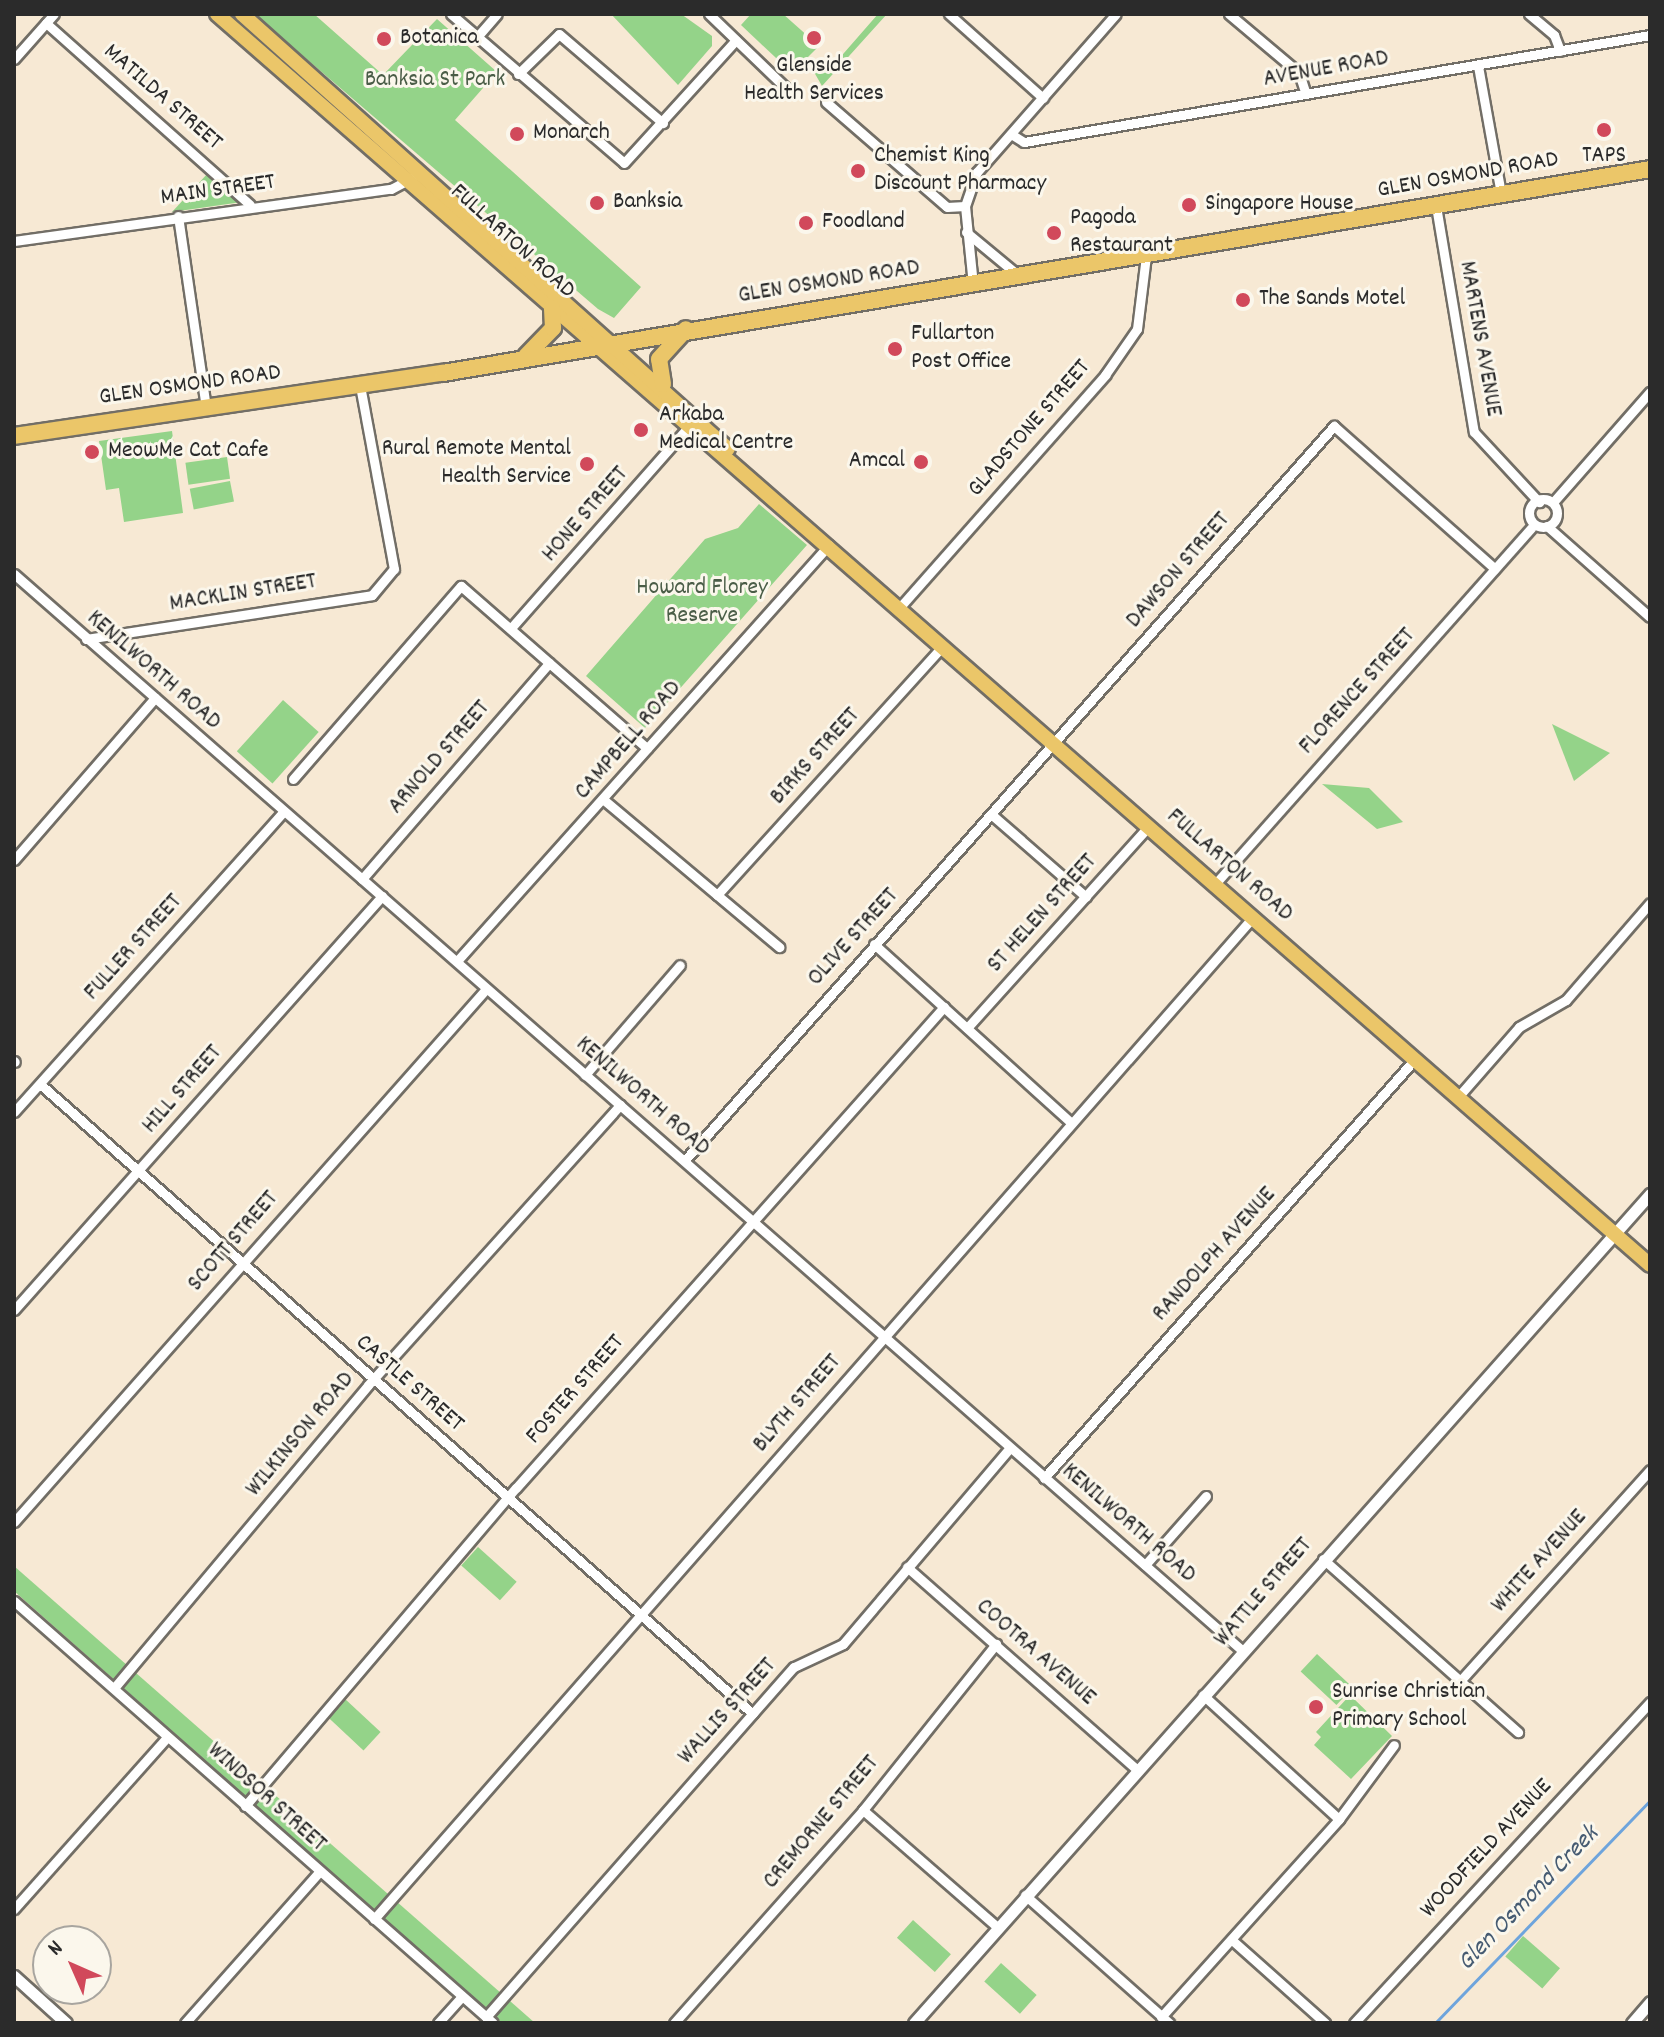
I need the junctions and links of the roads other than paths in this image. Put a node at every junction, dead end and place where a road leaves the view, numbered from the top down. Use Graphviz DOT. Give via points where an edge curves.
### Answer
graph roads {
  1 [pos="54,14"];
  2 [pos="217,14"];
  3 [pos="242,14"];
  4 [pos="451,14"];
  5 [pos="497,14"];
  6 [pos="709,14"];
  7 [pos="949,14"];
  8 [pos="1116,14"];
  9 [pos="1229,14"];
  10 [pos="1529,14"];
  11 [pos="46,23"];
  12 [pos="1650,35"];
  13 [pos="477,37"];
  14 [pos="736,40"];
  15 [pos="1560,51"];
  16 [pos="14,59"];
  17 [pos="1478,66"];
  18 [pos="518,74"];
  19 [pos="789,91"];
  20 [pos="1306,94"];
  21 [pos="1043,98"];
  22 [pos="826,102"];
  23 [pos="663,123"];
  24 [pos="1011,134"];
  25 [pos="420,168"];
  26 [pos="1650,169"];
  27 [pos="410,180"];
  28 [pos="1501,194"];
  29 [pos="250,205"];
  30 [pos="965,206"];
  31 [pos="1436,206"];
  32 [pos="178,216"];
  33 [pos="966,232"];
  34 [pos="14,241"];
  35 [pos="1146,256"];
  36 [pos="1022,277"];
  37 [pos="973,285"];
  38 [pos="552,308"];
  39 [pos="687,328"];
  40 [pos="616,342"];
  41 [pos="596,346"];
  42 [pos="524,357"];
  43 [pos="663,384"];
  44 [pos="360,386"];
  45 [pos="1650,392"];
  46 [pos="206,407"];
  47 [pos="689,426"];
  48 [pos="14,436"];
  49 [pos="1555,500"];
  50 [pos="778,501"];
  51 [pos="1539,502"];
  52 [pos="1547,526"];
  53 [pos="1531,528"];
  54 [pos="829,545"];
  55 [pos="1495,569"];
  56 [pos="15,576"];
  57 [pos="900,607"];
  58 [pos="1650,617"];
  59 [pos="511,628"];
  60 [pos="86,639"];
  61 [pos="944,646"];
  62 [pos="549,663"];
  63 [pos="155,698"];
  64 [pos="1055,743"];
  65 [pos="647,748"];
  66 [pos="293,779"];
  67 [pos="604,800"];
  68 [pos="284,811"];
  69 [pos="991,814"];
  70 [pos="1149,826"];
  71 [pos="14,860"];
  72 [pos="362,879"];
  73 [pos="1215,884"];
  74 [pos="717,895"];
  75 [pos="382,896"];
  76 [pos="1086,897"];
  77 [pos="1650,903"];
  78 [pos="1253,917"];
  79 [pos="874,944"];
  80 [pos="779,947"];
  81 [pos="457,961"];
  82 [pos="680,965"];
  83 [pos="486,989"];
  84 [pos="944,1007"];
  85 [pos="967,1028"];
  86 [pos="1415,1059"];
  87 [pos="585,1075"];
  88 [pos="40,1084"];
  89 [pos="1458,1097"];
  90 [pos="620,1105"];
  91 [pos="14,1112"];
  92 [pos="1070,1122"];
  93 [pos="685,1160"];
  94 [pos="138,1170"];
  95 [pos="1650,1194"];
  96 [pos="753,1220"];
  97 [pos="1615,1234"];
  98 [pos="242,1264"];
  99 [pos="1650,1265"];
  100 [pos="14,1310"];
  101 [pos="883,1336"];
  102 [pos="373,1380"];
  103 [pos="1010,1448"];
  104 [pos="1650,1470"];
  105 [pos="1044,1478"];
  106 [pos="1206,1496"];
  107 [pos="510,1498"];
  108 [pos="14,1522"];
  109 [pos="1323,1559"];
  110 [pos="1145,1565"];
  111 [pos="907,1567"];
  112 [pos="18,1604"];
  113 [pos="641,1615"];
  114 [pos="14,1616"];
  115 [pos="996,1644"];
  116 [pos="1242,1650"];
  117 [pos="1460,1681"];
  118 [pos="114,1688"];
  119 [pos="1203,1695"];
  120 [pos="1650,1702"];
  121 [pos="753,1714"];
  122 [pos="1518,1732"];
  123 [pos="167,1737"];
  124 [pos="1394,1745"];
  125 [pos="1136,1769"];
  126 [pos="245,1806"];
  127 [pos="863,1810"];
  128 [pos="1339,1819"];
  129 [pos="319,1872"];
  130 [pos="1025,1895"];
  131 [pos="14,1909"];
  132 [pos="374,1919"];
  133 [pos="997,1927"];
  134 [pos="1232,1940"];
  135 [pos="14,1976"];
  136 [pos="462,1996"];
  137 [pos="1650,2002"];
  138 [pos="489,2020"];
  139 [pos="1165,2020"];
  140 [pos="917,2022"];
  141 [pos="66,2023"];
  142 [pos="185,2023"];
  143 [pos="438,2023"];
  144 [pos="674,2023"];
  145 [pos="1325,2023"];
  146 [pos="1354,2023"];
  147 [pos="1632,2023"];
  1 -- 11 [label="street"];
  2 -- 27 [label="main road, FULLARTON ROAD"];
  3 -- 25 [label="main road, FULLARTON ROAD"];
  4 -- 13 [label="street"];
  5 -- 13 [label="street"];
  6 -- 14 [label="street"];
  7 -- 21 [label="street"];
  8 -- 21 [label="street"];
  9 -- 20 [label="street" via="1299,73"];
  10 -- 15 [label="street"];
  11 -- 16 [label="street"];
  11 -- 29 [label="street, MATILDA STREET"];
  12 -- 15 [label="street, AVENUE ROAD"];
  13 -- 18 [label="street"];
  14 -- 19 [label="street"];
  14 -- 23 [label="street"];
  15 -- 17 [label="street, AVENUE ROAD"];
  17 -- 20 [label="street, AVENUE ROAD"];
  17 -- 28 [label="street"];
  18 -- 23 [label="street" via="617,161 629,160"];
  18 -- 23 [label="street" via="559,34"];
  20 -- 24 [label="street, AVENUE ROAD" via="1024,142"];
  21 -- 24 [label="street"];
  22 -- 30 [label="street" via="947,207"];
  24 -- 30 [label="street" via="977,172"];
  25 -- 27 [label="street"];
  25 -- 40 [label="main road, FULLARTON ROAD"];
  26 -- 28 [label="highway, GLEN OSMOND ROAD"];
  27 -- 29 [label="street, MAIN STREET" via="391,189"];
  27 -- 38 [label="main road, FULLARTON ROAD"];
  28 -- 31 [label="highway, GLEN OSMOND ROAD"];
  29 -- 32 [label="street, MAIN STREET"];
  30 -- 33 [label="street"];
  31 -- 35 [label="highway, GLEN OSMOND ROAD"];
  31 -- 51 [label="street, MARTENS AVENUE" via="1474,432"];
  32 -- 34 [label="street, MAIN STREET"];
  32 -- 46 [label="street"];
  33 -- 36 [label="street" via="995,263"];
  33 -- 37 [label="street"];
  35 -- 36 [label="highway, GLEN OSMOND ROAD"];
  35 -- 57 [label="street, GLADSTONE STREET" via="1137,329 1105,375"];
  36 -- 37 [label="highway, GLEN OSMOND ROAD"];
  37 -- 39 [label="highway, GLEN OSMOND ROAD"];
  38 -- 41 [label="main road, FULLARTON ROAD"];
  38 -- 42 [label="highway" via="553,328"];
  39 -- 40 [label="highway, GLEN OSMOND ROAD"];
  39 -- 43 [label="highway" via="659,359"];
  40 -- 41 [label="highway, GLEN OSMOND ROAD"];
  40 -- 43 [label="main road, FULLARTON ROAD"];
  41 -- 42 [label="highway, GLEN OSMOND ROAD"];
  41 -- 47 [label="main road, FULLARTON ROAD"];
  42 -- 44 [label="highway, GLEN OSMOND ROAD"];
  43 -- 50 [label="main road, FULLARTON ROAD"];
  44 -- 46 [label="highway, GLEN OSMOND ROAD"];
  44 -- 60 [label="street, MACKLIN STREET" via="394,569 372,595"];
  45 -- 49 [label="street"];
  46 -- 48 [label="highway, GLEN OSMOND ROAD"];
  47 -- 50 [label="main road, FULLARTON ROAD"];
  47 -- 59 [label="street, HONE STREET"];
  49 -- 51 [label="street"];
  49 -- 52 [label="street"];
  50 -- 54 [label="main road, FULLARTON ROAD"];
  51 -- 53 [label="street"];
  52 -- 53 [label="street"];
  52 -- 58 [label="street"];
  53 -- 55 [label="street, FLORENCE STREET"];
  54 -- 57 [label="main road, FULLARTON ROAD"];
  54 -- 65 [label="street, CAMPBELL ROAD"];
  55 -- 64 [label="street, DAWSON STREET" via="1334,426"];
  55 -- 73 [label="street, FLORENCE STREET"];
  56 -- 60 [label="street, KENILWORTH ROAD"];
  57 -- 61 [label="main road, FULLARTON ROAD"];
  59 -- 62 [label="street"];
  59 -- 66 [label="street" via="461,586"];
  60 -- 63 [label="street, KENILWORTH ROAD"];
  61 -- 64 [label="main road, FULLARTON ROAD"];
  61 -- 74 [label="street, BIRKS STREET"];
  62 -- 65 [label="street"];
  62 -- 72 [label="street, ARNOLD STREET"];
  63 -- 68 [label="street, KENILWORTH ROAD"];
  63 -- 71 [label="street"];
  64 -- 69 [label="street, OLIVE STREET"];
  64 -- 70 [label="main road, FULLARTON ROAD"];
  65 -- 67 [label="street, CAMPBELL ROAD"];
  67 -- 74 [label="street"];
  67 -- 81 [label="street, CAMPBELL ROAD"];
  68 -- 72 [label="street, KENILWORTH ROAD"];
  68 -- 88 [label="street, FULLER STREET"];
  69 -- 76 [label="street"];
  69 -- 79 [label="street, OLIVE STREET"];
  70 -- 73 [label="main road, FULLARTON ROAD"];
  70 -- 76 [label="street, ST HELEN STREET"];
  72 -- 75 [label="street, KENILWORTH ROAD"];
  73 -- 78 [label="main road, FULLARTON ROAD"];
  74 -- 80 [label="street"];
  75 -- 81 [label="street, KENILWORTH ROAD"];
  75 -- 94 [label="street, HILL STREET"];
  76 -- 85 [label="street, ST HELEN STREET"];
  77 -- 89 [label="street" via="1566,1000 1519,1027"];
  78 -- 86 [label="main road, FULLARTON ROAD"];
  78 -- 92 [label="street, BLYTH STREET"];
  79 -- 84 [label="street"];
  79 -- 93 [label="street, OLIVE STREET"];
  81 -- 83 [label="street, KENILWORTH ROAD"];
  82 -- 87 [label="street"];
  83 -- 87 [label="street, KENILWORTH ROAD"];
  83 -- 98 [label="street, SCOTT STREET"];
  84 -- 85 [label="street"];
  84 -- 96 [label="street, FOSTER STREET"];
  85 -- 92 [label="street"];
  86 -- 89 [label="main road, FULLARTON ROAD"];
  86 -- 105 [label="street, RANDOLPH AVENUE"];
  87 -- 90 [label="street, KENILWORTH ROAD"];
  88 -- 91 [label="street, FULLER STREET"];
  88 -- 94 [label="street, CASTLE STREET"];
  89 -- 97 [label="main road, FULLARTON ROAD"];
  90 -- 93 [label="street, KENILWORTH ROAD"];
  90 -- 102 [label="street, WILKINSON ROAD"];
  92 -- 101 [label="street, BLYTH STREET"];
  93 -- 96 [label="street, KENILWORTH ROAD"];
  94 -- 98 [label="street, CASTLE STREET"];
  94 -- 100 [label="street, HILL STREET"];
  95 -- 97 [label="street, WATTLE STREET"];
  96 -- 101 [label="street, KENILWORTH ROAD"];
  96 -- 107 [label="street, FOSTER STREET"];
  97 -- 99 [label="main road, FULLARTON ROAD"];
  97 -- 109 [label="street, WATTLE STREET"];
  98 -- 102 [label="street, CASTLE STREET"];
  98 -- 108 [label="street, SCOTT STREET"];
  101 -- 103 [label="street, KENILWORTH ROAD"];
  101 -- 113 [label="street, BLYTH STREET"];
  102 -- 107 [label="street, CASTLE STREET"];
  102 -- 118 [label="street, WILKINSON ROAD"];
  103 -- 105 [label="street, KENILWORTH ROAD"];
  103 -- 111 [label="street, WALLIS STREET"];
  104 -- 117 [label="street, WHITE AVENUE"];
  105 -- 110 [label="street, KENILWORTH ROAD"];
  106 -- 110 [label="street"];
  107 -- 113 [label="street, CASTLE STREET"];
  107 -- 126 [label="street, FOSTER STREET"];
  109 -- 116 [label="street, WATTLE STREET"];
  109 -- 117 [label="street"];
  110 -- 116 [label="street, KENILWORTH ROAD"];
  111 -- 115 [label="street, COOTRA AVENUE"];
  111 -- 121 [label="street, WALLIS STREET" via="843,1644 794,1667"];
  112 -- 114 [label="street"];
  112 -- 118 [label="street, WINDSOR STREET"];
  113 -- 121 [label="street, CASTLE STREET"];
  113 -- 132 [label="street, BLYTH STREET"];
  115 -- 125 [label="street, COOTRA AVENUE"];
  115 -- 127 [label="street, CREMORNE STREET"];
  116 -- 119 [label="street, WATTLE STREET"];
  117 -- 122 [label="street"];
  118 -- 123 [label="street, WINDSOR STREET"];
  119 -- 125 [label="street, WATTLE STREET"];
  119 -- 128 [label="street"];
  120 -- 146 [label="street, WOODFIELD AVENUE"];
  121 -- 138 [label="street, WALLIS STREET"];
  123 -- 126 [label="street, WINDSOR STREET"];
  123 -- 131 [label="street"];
  124 -- 128 [label="street"];
  125 -- 130 [label="street, WATTLE STREET"];
  126 -- 129 [label="street, WINDSOR STREET"];
  127 -- 133 [label="street"];
  127 -- 144 [label="street, CREMORNE STREET"];
  128 -- 134 [label="street"];
  129 -- 132 [label="street, WINDSOR STREET"];
  129 -- 142 [label="street"];
  130 -- 133 [label="street, WATTLE STREET"];
  130 -- 139 [label="street"];
  132 -- 136 [label="street, WINDSOR STREET"];
  133 -- 140 [label="street, WATTLE STREET"];
  134 -- 139 [label="street"];
  134 -- 145 [label="street"];
  135 -- 141 [label="street"];
  136 -- 138 [label="street, WINDSOR STREET"];
  136 -- 143 [label="street"];
  137 -- 147 [label="street"];
}
